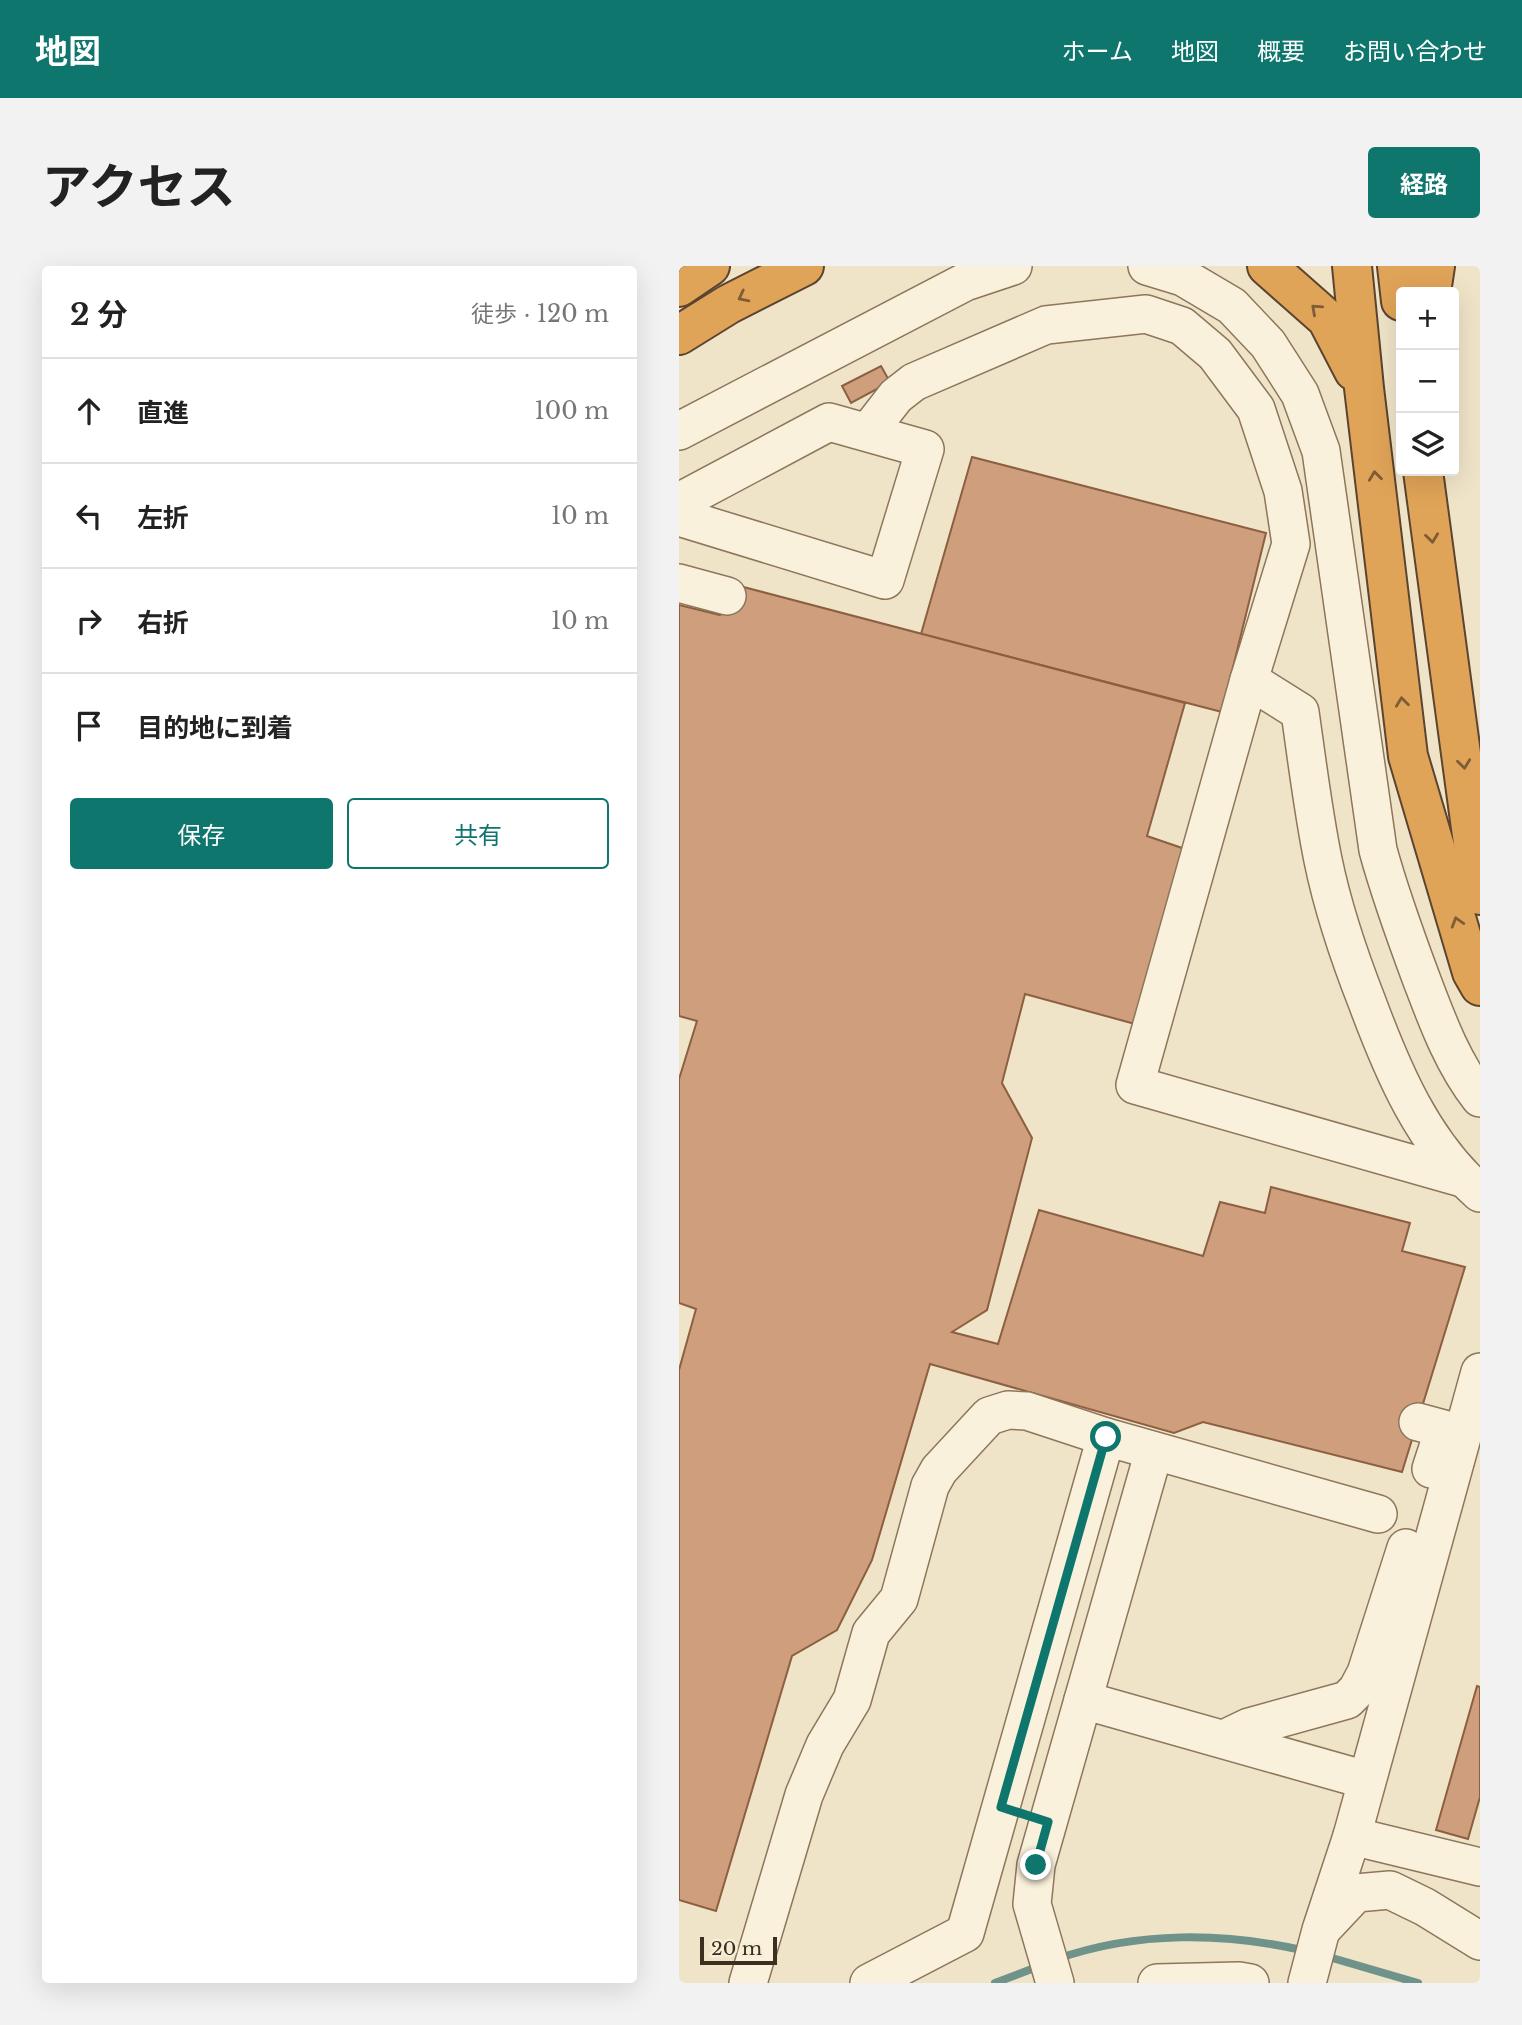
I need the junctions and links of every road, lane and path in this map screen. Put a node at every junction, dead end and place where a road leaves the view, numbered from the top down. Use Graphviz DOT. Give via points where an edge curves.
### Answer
graph roads {
  1 [pos="710,266"];
  2 [pos="804,266"];
  3 [pos="1013,266"];
  4 [pos="1147,266"];
  5 [pos="1266,266"];
  6 [pos="1352,266"];
  7 [pos="1397,266"];
  8 [pos="1435,266"];
  9 [pos="679,287"];
  10 [pos="1399,287"];
  11 [pos="1432,287"];
  12 [pos="679,335"];
  13 [pos="1364,388"];
  14 [pos="679,431"];
  15 [pos="868,432"];
  16 [pos="1424,476"];
  17 [pos="679,502"];
  18 [pos="679,517"];
  19 [pos="679,583"];
  20 [pos="727,596"];
  21 [pos="1249,680"];
  22 [pos="1378,850"];
  23 [pos="1323,860"];
  24 [pos="1480,895"];
  25 [pos="1480,986"];
  26 [pos="1480,1098"];
  27 [pos="1471,1185"];
  28 [pos="1480,1372"];
  29 [pos="1418,1422"];
  30 [pos="1106,1437"];
  31 [pos="1154,1451"];
  32 [pos="1378,1514"];
  33 [pos="1083,1700"];
  34 [pos="1224,1739"];
  35 [pos="1366,1780"];
  36 [pos="1001,1807"];
  37 [pos="1048,1822"];
  38 [pos="1352,1836"];
  39 [pos="1480,1867"];
  40 [pos="1321,1930"];
  41 [pos="1480,1941"];
  42 [pos="748,1983"];
  43 [pos="869,1983"];
  44 [pos="1055,1983"];
  45 [pos="1157,1983"];
  46 [pos="1250,1983"];
  47 [pos="1307,1983"];
  1 -- 9 [label="highway"];
  2 -- 12 [label="highway, one-way"];
  3 -- 14 [label="street" via="965,282"];
  4 -- 22 [label="street" via="1183,276 1231,306 1268,344 1300,394 1321,451"];
  13 -- 5 [label="highway, one-way" via="1327,319"];
  6 -- 13 [label="highway"];
  7 -- 10 [label="highway"];
  8 -- 11 [label="highway"];
  25 -- 13 [label="highway, one-way" via="1408,756"];
  15 -- 17 [label="street" via="829,422"];
  15 -- 18 [label="street" via="925,449 885,580"];
  15 -- 21 [label="street" via="896,396 914,382 1046,325 1146,314 1182,326 1215,354 1256,409 1283,492 1291,544"];
  16 -- 24 [label="highway, one-way"];
  19 -- 20 [label="street"];
  21 -- 23 [label="street" via="1300,712"];
  21 -- 27 [label="street" via="1135,1085"];
  22 -- 23 [label="street"];
  22 -- 26 [label="street" via="1438,1024 1463,1076"];
  23 -- 27 [label="street" via="1345,946 1390,1064 1415,1113"];
  28 -- 35 [label="street"];
  29 -- 34 [label="street" via="1444,1429 1357,1690 1347,1699 1249,1727"];
  30 -- 31 [label="street"];
  30 -- 36 [label="street"];
  30 -- 42 [label="street" via="1027,1411 1008,1410 989,1416 939,1470 930,1486 899,1599 871,1633 852,1700 825,1745 804,1795"];
  31 -- 32 [label="street"];
  31 -- 33 [label="street"];
  33 -- 34 [label="street"];
  33 -- 37 [label="street"];
  34 -- 35 [label="street"];
  35 -- 38 [label="street"];
  36 -- 37 [label="street"];
  36 -- 43 [label="street" via="965,1933"];
  37 -- 44 [label="street" via="1036,1865 1032,1904"];
  38 -- 39 [label="street"];
  38 -- 40 [label="street"];
  40 -- 41 [label="street" via="1356,1893 1390,1890"];
  40 -- 47 [label="street"];
  45 -- 46 [label="street"];
}
